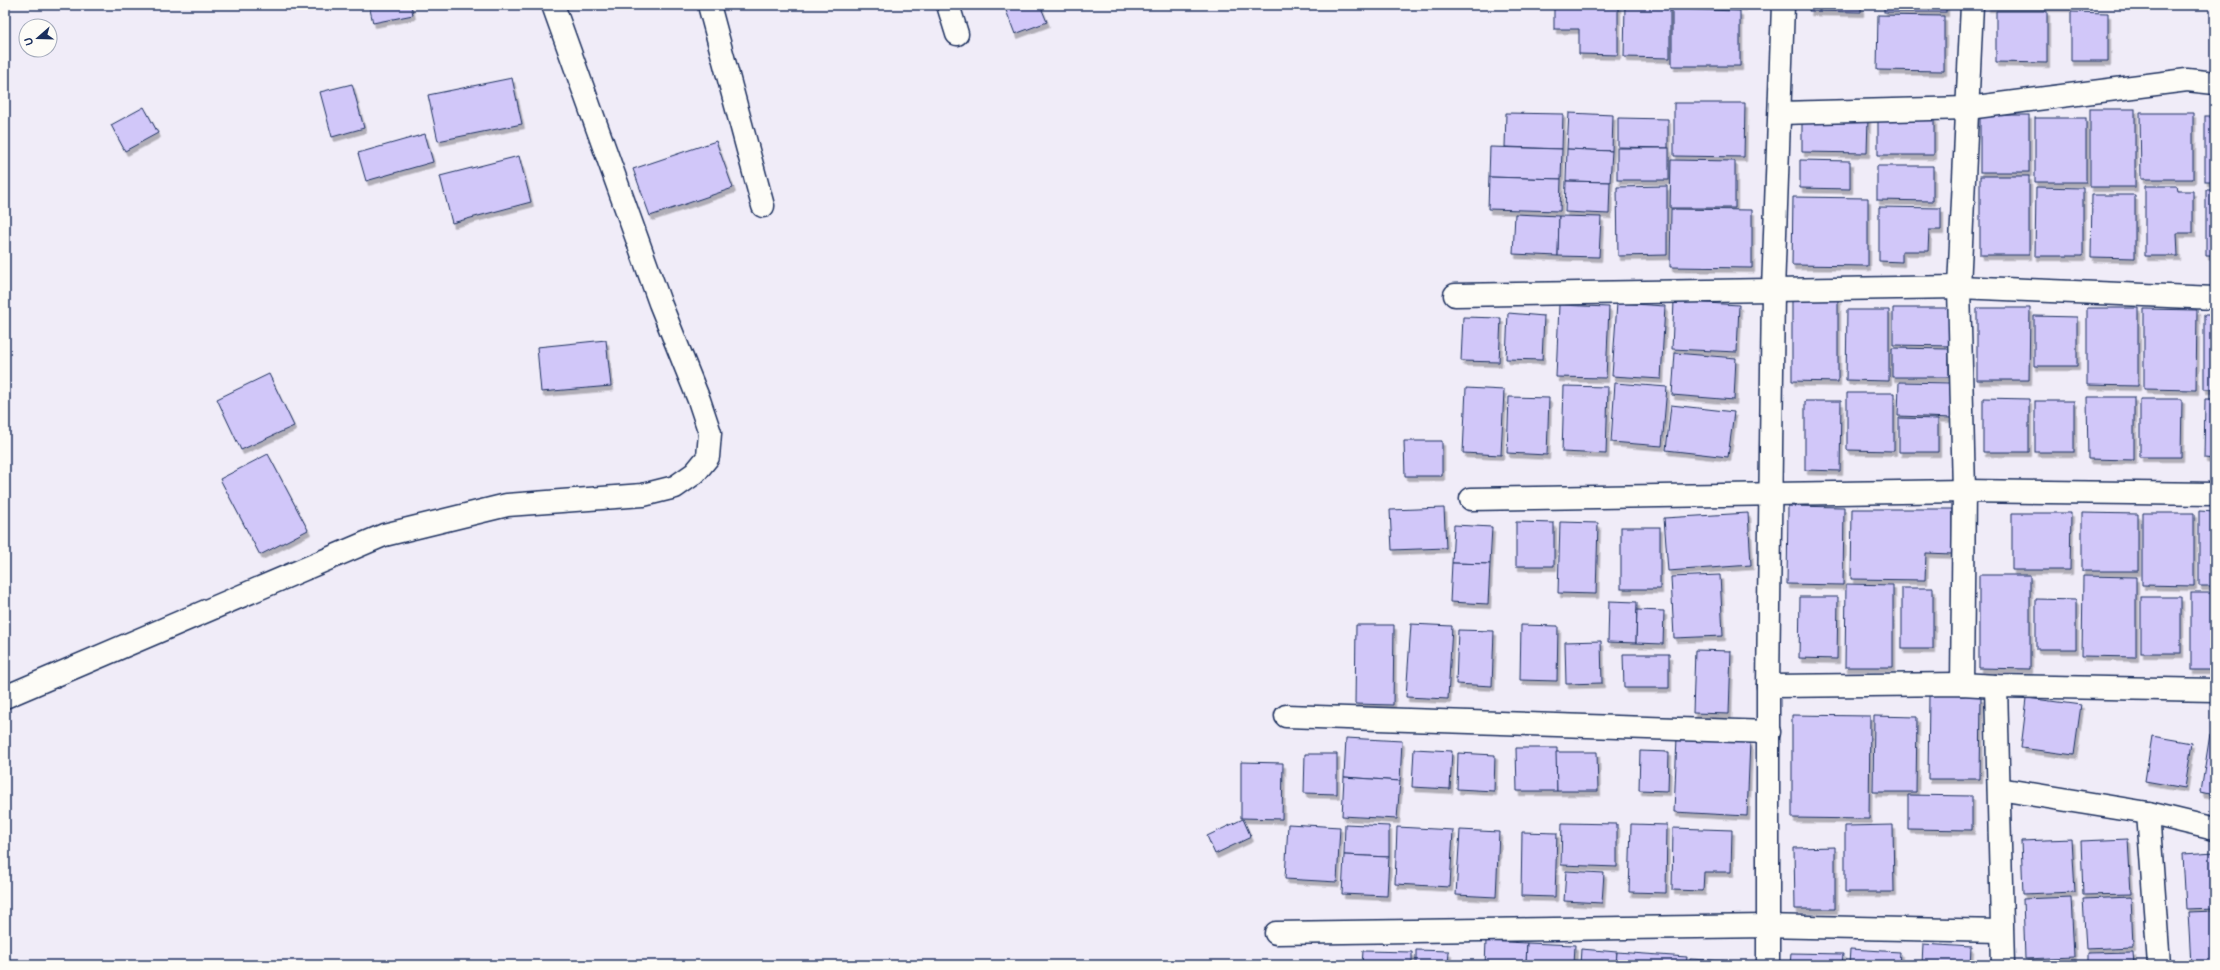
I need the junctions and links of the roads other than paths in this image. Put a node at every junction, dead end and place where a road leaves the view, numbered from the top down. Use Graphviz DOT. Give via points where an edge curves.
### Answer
graph roads {
  1 [pos="552,5"];
  2 [pos="709,5"];
  3 [pos="948,5"];
  4 [pos="1782,5"];
  5 [pos="1972,5"];
  6 [pos="957,34"];
  7 [pos="2215,83"];
  8 [pos="1968,108"];
  9 [pos="1780,113"];
  10 [pos="763,206"];
  11 [pos="1959,287"];
  12 [pos="1773,291"];
  13 [pos="1455,295"];
  14 [pos="2215,298"];
  15 [pos="1964,491"];
  16 [pos="1772,494"];
  17 [pos="2215,494"];
  18 [pos="1471,499"];
  19 [pos="1962,684"];
  20 [pos="1768,686"];
  21 [pos="1996,686"];
  22 [pos="2215,690"];
  23 [pos="5,697"];
  24 [pos="1286,716"];
  25 [pos="1769,732"];
  26 [pos="1999,789"];
  27 [pos="2148,813"];
  28 [pos="2215,829"];
  29 [pos="1767,926"];
  30 [pos="2002,931"];
  31 [pos="1276,933"];
  32 [pos="1768,965"];
  33 [pos="2003,965"];
  34 [pos="2159,965"];
  1 -- 23 [label="street" via="657,296 699,400 710,433 708,457 695,473 675,487 650,493 507,505 384,536"];
  2 -- 10 [label="street"];
  3 -- 6 [label="street"];
  4 -- 9 [label="street"];
  5 -- 8 [label="street"];
  7 -- 8 [label="street" via="2187,80"];
  8 -- 9 [label="street"];
  8 -- 11 [label="street"];
  9 -- 12 [label="street"];
  11 -- 12 [label="street"];
  11 -- 14 [label="street"];
  11 -- 15 [label="street"];
  12 -- 13 [label="street"];
  12 -- 16 [label="street"];
  15 -- 16 [label="street"];
  15 -- 17 [label="street"];
  15 -- 19 [label="street"];
  16 -- 18 [label="street"];
  16 -- 20 [label="street"];
  19 -- 20 [label="street"];
  19 -- 21 [label="street"];
  20 -- 25 [label="street"];
  21 -- 22 [label="street"];
  21 -- 26 [label="street"];
  24 -- 25 [label="street"];
  25 -- 29 [label="street"];
  26 -- 27 [label="street"];
  26 -- 30 [label="street"];
  27 -- 28 [label="street"];
  27 -- 34 [label="street"];
  29 -- 30 [label="street"];
  29 -- 31 [label="street"];
  29 -- 32 [label="street"];
  30 -- 33 [label="street"];
}
